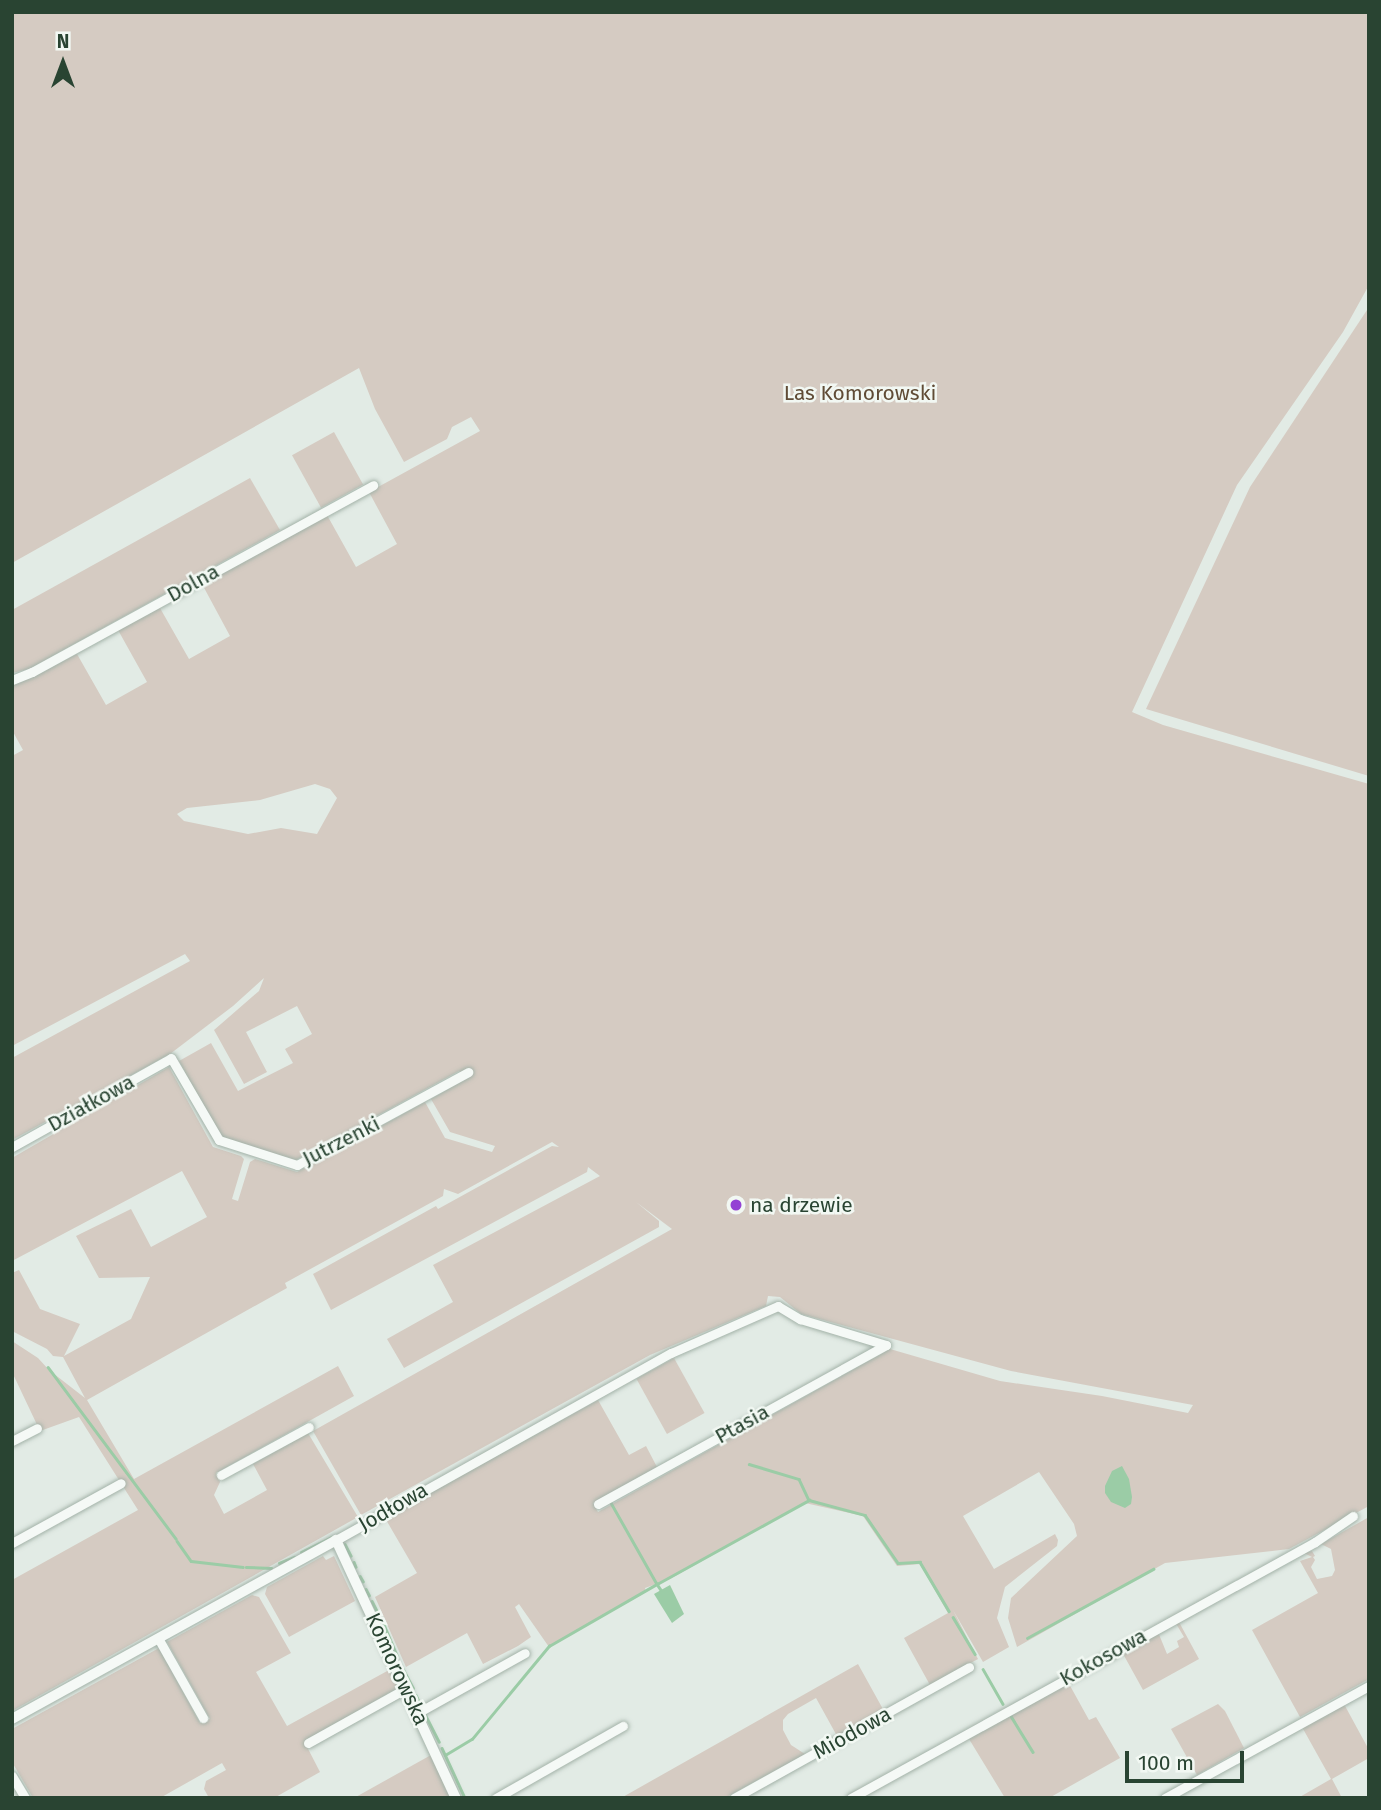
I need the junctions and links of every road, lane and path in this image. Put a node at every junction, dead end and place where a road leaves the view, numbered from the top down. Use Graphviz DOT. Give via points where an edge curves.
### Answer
graph roads {
  1 [pos="373,485"];
  2 [pos="12,680"];
  3 [pos="171,1058"];
  4 [pos="468,1072"];
  5 [pos="12,1147"];
  6 [pos="778,1306"];
  7 [pos="37,1427"];
  8 [pos="309,1427"];
  9 [pos="12,1441"];
  10 [pos="221,1475"];
  11 [pos="121,1483"];
  12 [pos="598,1504"];
  13 [pos="1353,1516"];
  14 [pos="336,1541"];
  15 [pos="12,1543"];
  16 [pos="159,1638"];
  17 [pos="524,1653"];
  18 [pos="969,1667"];
  19 [pos="1369,1686"];
  20 [pos="407,1688"];
  21 [pos="419,1712"];
  22 [pos="203,1718"];
  23 [pos="12,1719"];
  24 [pos="623,1726"];
  25 [pos="308,1743"];
  26 [pos="12,1776"];
  27 [pos="25,1798"];
  28 [pos="456,1798"];
  29 [pos="496,1798"];
  30 [pos="734,1798"];
  31 [pos="851,1798"];
  32 [pos="1165,1798"];
  1 -- 2 [label="street, Dolna"];
  3 -- 4 [label="street, Jutrzenki" via="219,1140 293,1164"];
  3 -- 5 [label="street, Działkowa"];
  6 -- 12 [label="street, Ptasia" via="800,1319 886,1345"];
  6 -- 14 [label="street, Jodłowa" via="671,1353"];
  7 -- 9 [label="street"];
  8 -- 10 [label="street"];
  11 -- 15 [label="street"];
  13 -- 31 [label="street, Kokosowa" via="1315,1542"];
  14 -- 16 [label="street, Jodłowa"];
  14 -- 20 [label="street, Komorowska"];
  16 -- 22 [label="street"];
  16 -- 23 [label="street, Jodłowa"];
  17 -- 21 [label="street"];
  18 -- 30 [label="street, Miodowa"];
  19 -- 32 [label="street"];
  20 -- 21 [label="street, Komorowska"];
  20 -- 25 [label="street"];
  21 -- 28 [label="street, Komorowska"];
  24 -- 29 [label="street"];
  26 -- 27 [label="street"];
}
